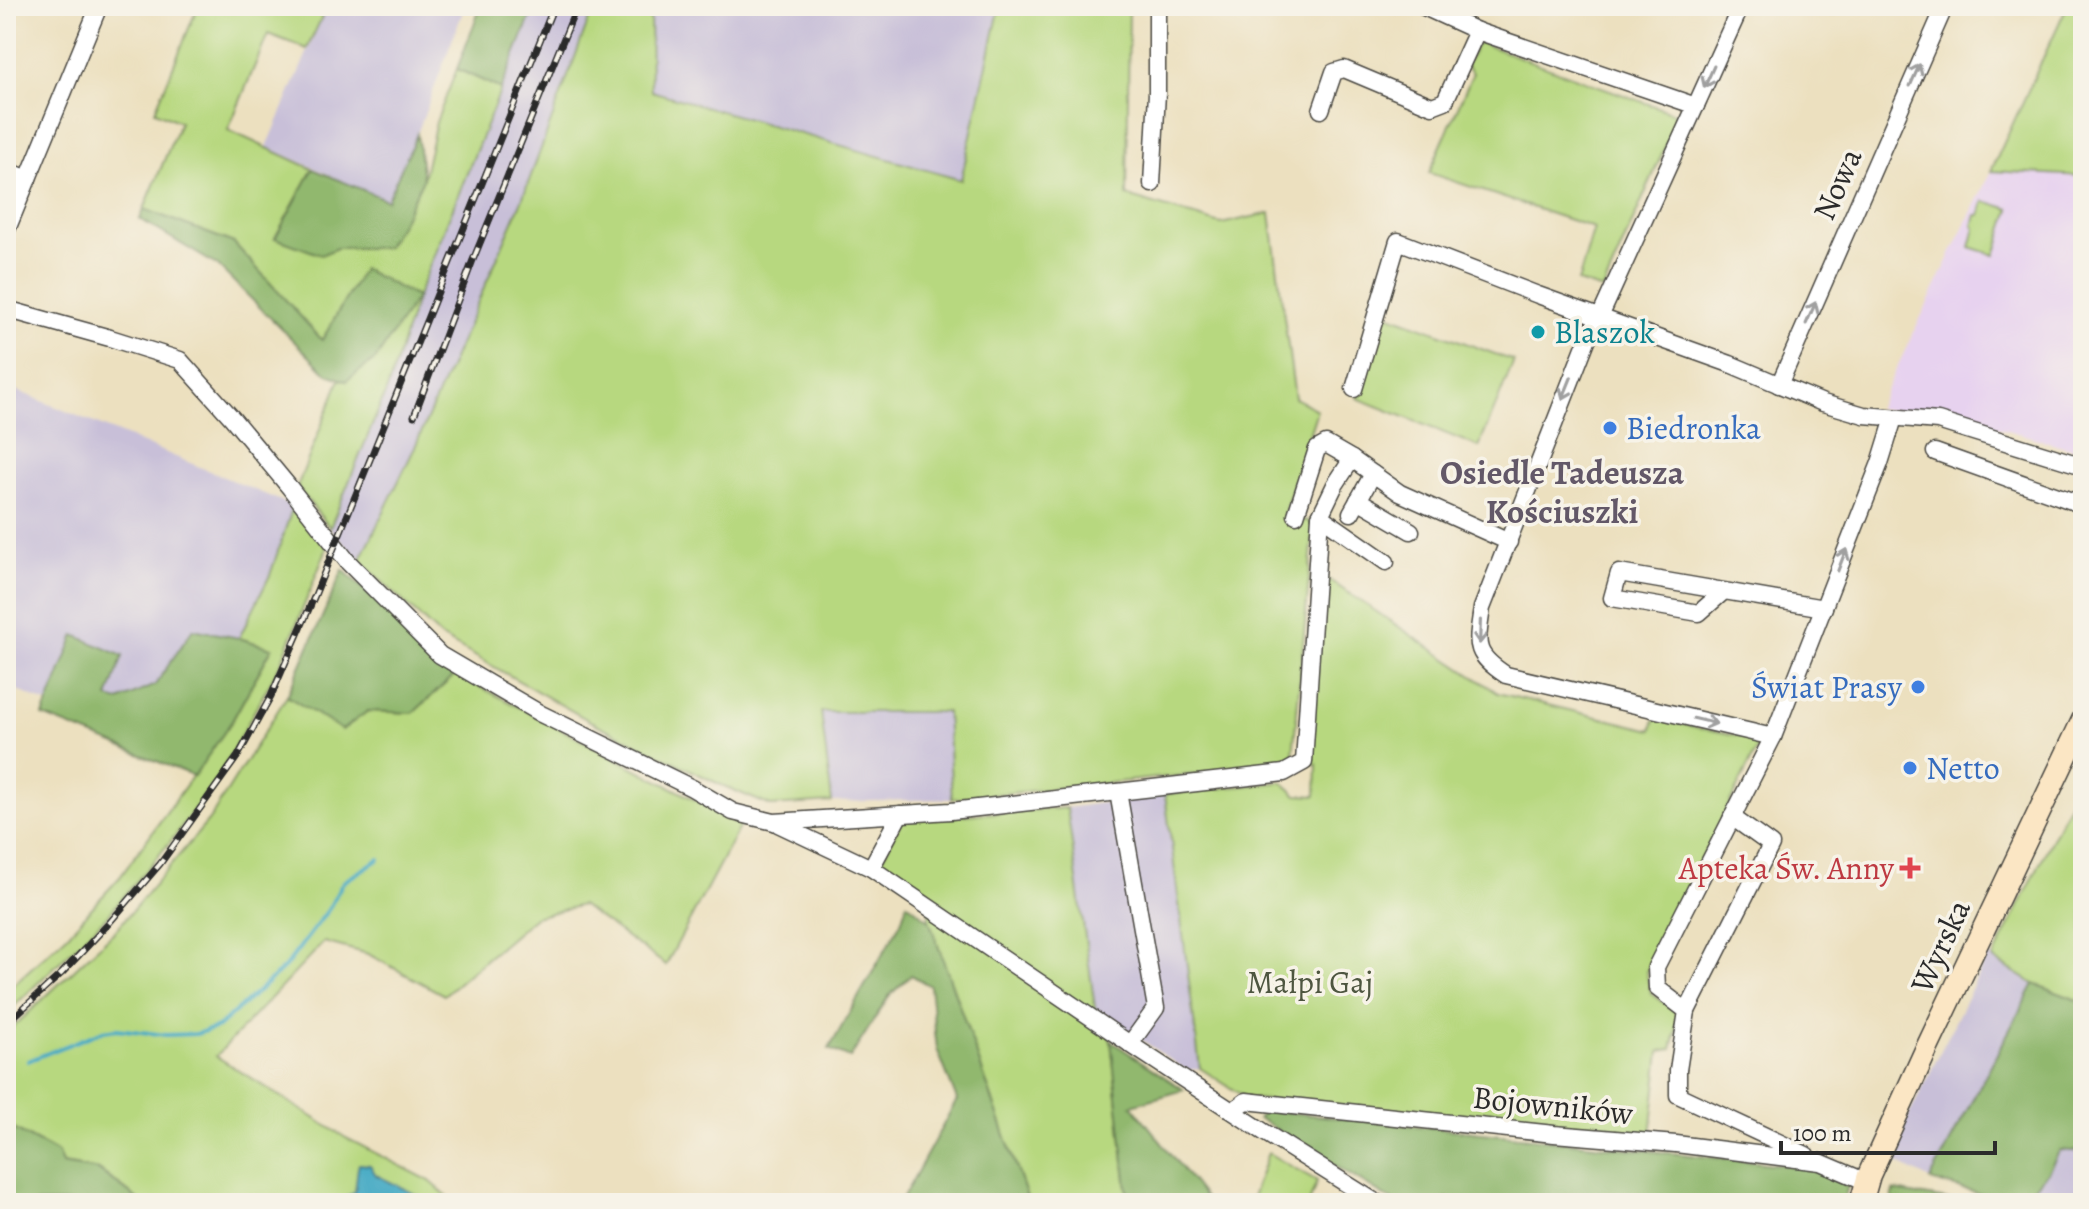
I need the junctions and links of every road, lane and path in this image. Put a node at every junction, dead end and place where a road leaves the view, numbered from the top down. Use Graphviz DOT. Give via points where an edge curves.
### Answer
graph roads {
  1 [pos="1157,6"];
  2 [pos="1422,6"];
  3 [pos="1741,6"];
  4 [pos="1945,6"];
  5 [pos="95,7"];
  6 [pos="1449,12"];
  7 [pos="1477,31"];
  8 [pos="1696,106"];
  9 [pos="1321,110"];
  10 [pos="6,170"];
  11 [pos="28,179"];
  12 [pos="1152,184"];
  13 [pos="6,232"];
  14 [pos="6,309"];
  15 [pos="1600,317"];
  16 [pos="1779,385"];
  17 [pos="1354,389"];
  18 [pos="1894,418"];
  19 [pos="1935,452"];
  20 [pos="1352,459"];
  21 [pos="2083,466"];
  22 [pos="1373,474"];
  23 [pos="2083,505"];
  24 [pos="1296,515"];
  25 [pos="1320,516"];
  26 [pos="1411,531"];
  27 [pos="1509,542"];
  28 [pos="1386,562"];
  29 [pos="1724,591"];
  30 [pos="1824,608"];
  31 [pos="2083,720"];
  32 [pos="1773,737"];
  33 [pos="1118,792"];
  34 [pos="900,814"];
  35 [pos="1732,817"];
  36 [pos="774,822"];
  37 [pos="871,868"];
  38 [pos="1687,1011"];
  39 [pos="1133,1046"];
  40 [pos="1234,1110"];
  41 [pos="1820,1162"];
  42 [pos="1864,1192"];
  43 [pos="1377,1203"];
  1 -- 12 [label="street"];
  2 -- 6 [label="street"];
  3 -- 8 [label="street, one-way"];
  16 -- 4 [label="street, Nowa, one-way"];
  5 -- 11 [label="street"];
  6 -- 7 [label="street"];
  7 -- 8 [label="street"];
  7 -- 9 [label="street" via="1445,101 1432,106 1344,69 1334,72"];
  8 -- 15 [label="street"];
  10 -- 11 [label="street"];
  11 -- 13 [label="street"];
  14 -- 36 [label="street" via="180,360 348,562 440,655 541,714 733,812"];
  15 -- 16 [label="street"];
  15 -- 17 [label="street" via="1398,241"];
  15 -- 27 [label="street, one-way"];
  16 -- 18 [label="street" via="1864,415"];
  18 -- 21 [label="street" via="1938,421"];
  30 -- 18 [label="street, one-way"];
  19 -- 23 [label="street"];
  20 -- 22 [label="street"];
  20 -- 24 [label="street" via="1326,444 1317,449"];
  20 -- 25 [label="street"];
  22 -- 26 [label="street" via="1355,507"];
  22 -- 27 [label="street" via="1400,493"];
  25 -- 28 [label="street"];
  25 -- 33 [label="street" via="1304,762 1284,773"];
  27 -- 32 [label="street, one-way" via="1482,608 1477,638 1485,662 1506,675"];
  29 -- 29 [label="street" via="1619,573 1612,598 1699,613"];
  29 -- 30 [label="street"];
  30 -- 32 [label="street"];
  31 -- 42 [label="street, Wyrska"];
  32 -- 35 [label="street"];
  33 -- 34 [label="street"];
  33 -- 39 [label="street" via="1156,1008"];
  34 -- 36 [label="street"];
  34 -- 37 [label="street"];
  35 -- 38 [label="street" via="1656,967 1657,988"];
  35 -- 38 [label="street" via="1771,845"];
  36 -- 37 [label="street"];
  37 -- 39 [label="street"];
  38 -- 41 [label="street" via="1678,1095"];
  39 -- 40 [label="street"];
  40 -- 41 [label="street, Bojowników" via="1246,1101"];
  40 -- 43 [label="street"];
  41 -- 42 [label="street, Bojowników"];
}
